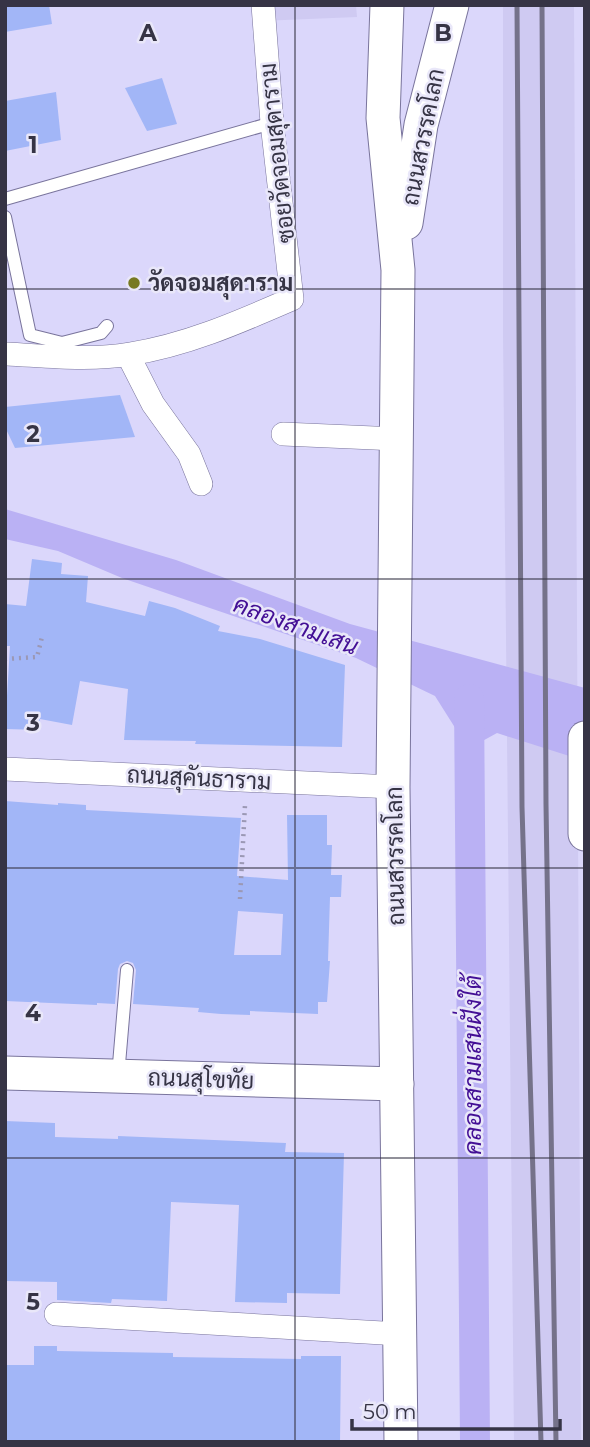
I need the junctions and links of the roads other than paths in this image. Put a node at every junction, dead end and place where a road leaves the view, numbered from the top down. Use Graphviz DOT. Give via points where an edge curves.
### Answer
graph roads {
  1 [pos="263,5"];
  2 [pos="387,5"];
  3 [pos="452,5"];
  4 [pos="272,123"];
  5 [pos="5,199"];
  6 [pos="5,217"];
  7 [pos="398,270"];
  8 [pos="107,326"];
  9 [pos="7,355"];
  10 [pos="128,355"];
  11 [pos="283,434"];
  12 [pos="397,439"];
  13 [pos="201,484"];
  14 [pos="585,738"];
  15 [pos="5,769"];
  16 [pos="394,774"];
  17 [pos="584,804"];
  18 [pos="585,834"];
  19 [pos="127,970"];
  20 [pos="5,1073"];
  21 [pos="118,1076"];
  22 [pos="397,1084"];
  23 [pos="56,1314"];
  24 [pos="400,1334"];
  25 [pos="401,1442"];
  1 -- 4 [label="street, ซอยวัดจอมสุดาราม"];
  2 -- 7 [label="street, ถนนสวรรคโลก" via="383,118"];
  3 -- 7 [label="street, ถนนสวรรคโลก" via="421,125"];
  4 -- 5 [label="lane"];
  4 -- 10 [label="street, ซอยวัดจอมสุดาราม" via="292,299 211,334"];
  6 -- 8 [label="lane" via="30,335 62,342 101,333"];
  7 -- 12 [label="street, ถนนสวรรคโลก"];
  9 -- 10 [label="street, ซอยวัดจอมสุดาราม"];
  10 -- 13 [label="street" via="153,404 189,454"];
  11 -- 12 [label="street"];
  12 -- 16 [label="street, ถนนสวรรคโลก"];
  14 -- 17 [label="street"];
  15 -- 16 [label="street, ถนนสุคันธาราม" via="246,780"];
  16 -- 22 [label="street, ถนนสวรรคโลก"];
  17 -- 18 [label="street"];
  19 -- 21 [label="lane"];
  20 -- 21 [label="street, ถนนสุโขทัย"];
  21 -- 22 [label="street, ถนนสุโขทัย"];
  22 -- 24 [label="street, ถนนสวรรคโลก"];
  23 -- 24 [label="street"];
  24 -- 25 [label="street, ถนนสวรรคโลก"];
}
